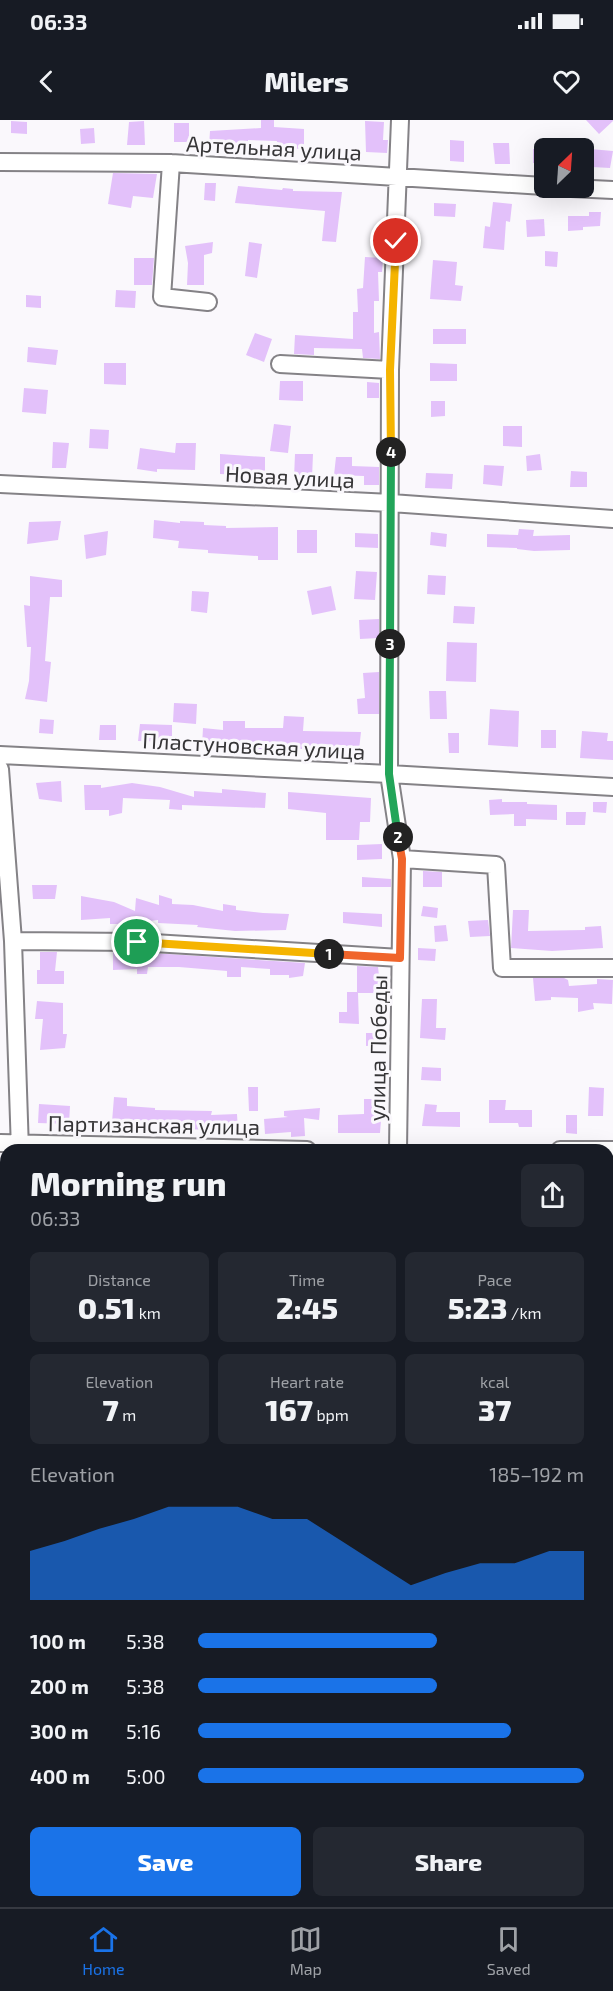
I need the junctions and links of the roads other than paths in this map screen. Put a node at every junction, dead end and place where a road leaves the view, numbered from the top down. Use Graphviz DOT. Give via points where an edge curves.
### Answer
graph roads {
  1 [pos="400,120"];
  2 [pos="0,162"];
  3 [pos="171,163"];
  4 [pos="398,177"];
  5 [pos="534,185"];
  6 [pos="594,189"];
  7 [pos="613,190"];
  8 [pos="208,302"];
  9 [pos="280,364"];
  10 [pos="390,370"];
  11 [pos="0,484"];
  12 [pos="391,503"];
  13 [pos="613,519"];
  14 [pos="0,755"];
  15 [pos="0,769"];
  16 [pos="389,774"];
  17 [pos="613,788"];
  18 [pos="402,859"];
  19 [pos="13,941"];
  20 [pos="400,958"];
  21 [pos="613,968"];
  22 [pos="20,1144"];
  23 [pos="398,1144"];
  1 -- 4 [label="street, улица Победы"];
  2 -- 3 [label="street, Артельная улица"];
  3 -- 4 [label="street, Артельная улица"];
  3 -- 8 [label="street" via="162,297"];
  4 -- 5 [label="street, Артельная улица"];
  4 -- 10 [label="street, улица Победы"];
  6 -- 7 [label="street"];
  9 -- 10 [label="street"];
  10 -- 12 [label="street, улица Победы"];
  11 -- 12 [label="street, Новая улица"];
  12 -- 13 [label="street, Новая улица"];
  12 -- 16 [label="street, улица Победы"];
  14 -- 16 [label="street, Пластуновская улица"];
  15 -- 19 [label="street"];
  16 -- 17 [label="street, Пластуновская улица"];
  16 -- 18 [label="street, улица Победы"];
  18 -- 20 [label="street, улица Победы"];
  18 -- 21 [label="street" via="496,865 502,968"];
  19 -- 20 [label="street" via="137,942"];
  19 -- 22 [label="street"];
  20 -- 23 [label="street, улица Победы"];
}
